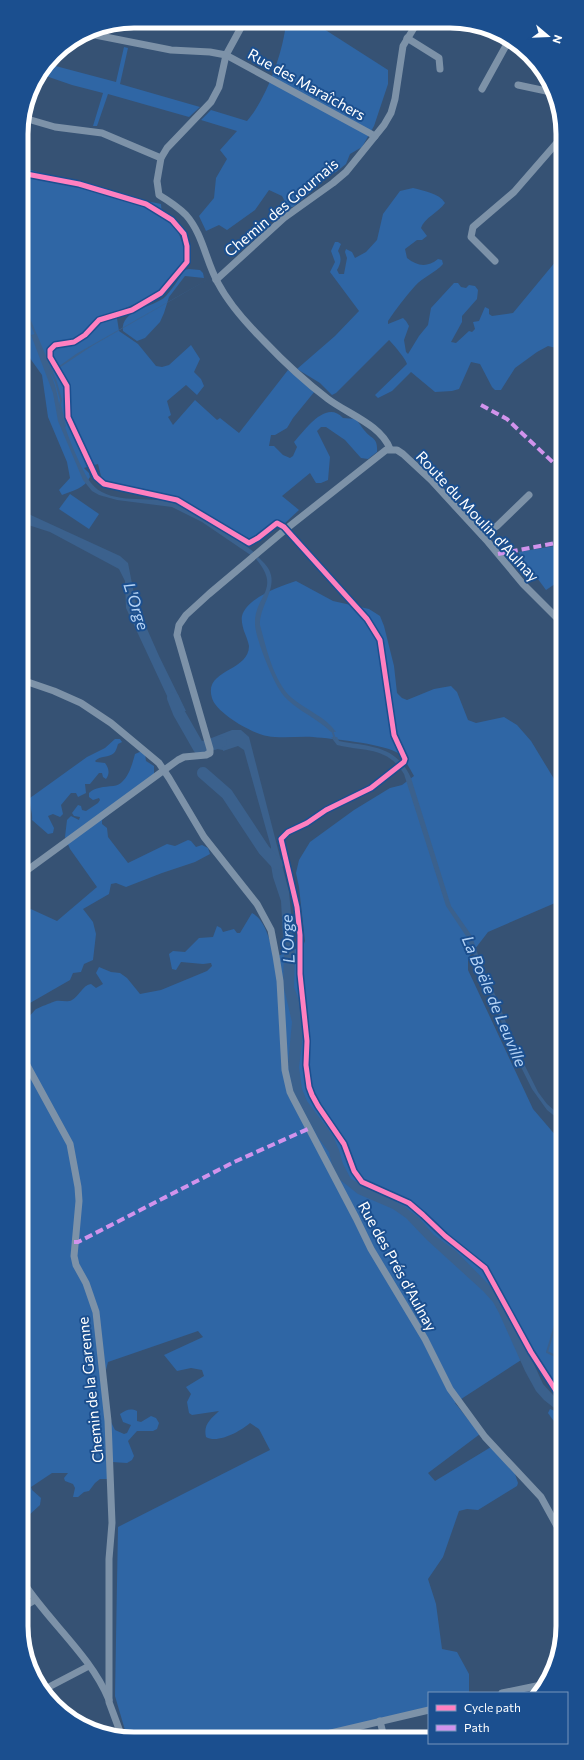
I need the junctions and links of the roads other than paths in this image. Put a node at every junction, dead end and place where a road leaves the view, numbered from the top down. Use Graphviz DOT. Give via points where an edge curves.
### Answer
graph roads {
  1 [pos="241,28"];
  2 [pos="413,28"];
  3 [pos="96,35"];
  4 [pos="407,38"];
  5 [pos="507,45"];
  6 [pos="226,55"];
  7 [pos="440,69"];
  8 [pos="518,85"];
  9 [pos="482,89"];
  10 [pos="547,91"];
  11 [pos="29,119"];
  12 [pos="375,136"];
  13 [pos="556,144"];
  14 [pos="160,158"];
  15 [pos="495,261"];
  16 [pos="216,280"];
  17 [pos="390,449"];
  18 [pos="529,495"];
  19 [pos="482,535"];
  20 [pos="556,617"];
  21 [pos="28,682"];
  22 [pos="164,771"];
  23 [pos="28,870"];
  24 [pos="28,1067"];
  25 [pos="556,1524"];
  26 [pos="28,1590"];
  27 [pos="35,1600"];
  28 [pos="28,1604"];
  29 [pos="89,1666"];
  30 [pos="537,1686"];
  31 [pos="48,1688"];
  32 [pos="507,1692"];
  33 [pos="109,1702"];
  34 [pos="428,1710"];
  35 [pos="380,1721"];
  36 [pos="120,1731"];
  37 [pos="335,1732"];
  38 [pos="383,1732"];
  1 -- 6 [label="street, Rue des Maraîchers"];
  2 -- 4 [label="street, Chemin des Gournais"];
  3 -- 6 [label="street" via="171,50"];
  4 -- 7 [label="street" via="440,58"];
  4 -- 12 [label="street, Chemin des Gournais" via="401,56 391,113"];
  5 -- 9 [label="street"];
  6 -- 12 [label="street, Rue des Maraîchers"];
  6 -- 14 [label="street, Rue des Maraîchers" via="219,87 211,102"];
  8 -- 10 [label="street"];
  11 -- 14 [label="street" via="56,127 102,133"];
  12 -- 16 [label="street, Chemin des Gournais" via="333,184 284,218"];
  13 -- 15 [label="street" via="514,192 473,227 471,238"];
  14 -- 16 [label="street" via="157,182 159,195 174,205 192,223"];
  16 -- 17 [label="street" via="248,324 277,355 328,400 366,423 387,440"];
  17 -- 19 [label="street, Route du Moulin d'Aulnay" via="403,454"];
  17 -- 22 [label="street" via="381,452 258,552 200,602 179,625 177,635 207,739 208,752 184,757"];
  18 -- 19 [label="street" via="497,526"];
  19 -- 20 [label="street, Route du Moulin d'Aulnay" via="523,584"];
  21 -- 22 [label="street, Rue des Prés d'Aulnay" via="69,697 98,714 159,763"];
  22 -- 23 [label="street"];
  22 -- 25 [label="street, Rue des Prés d'Aulnay" via="194,822 253,899 271,930 280,981 285,1070 290,1092 371,1249 450,1388 485,1437 541,1497"];
  24 -- 33 [label="street, Chemin de la Garenne" via="72,1150 79,1195 74,1256 96,1312 108,1421 111,1476"];
  26 -- 27 [label="street"];
  27 -- 28 [label="street"];
  27 -- 29 [label="street"];
  29 -- 31 [label="street"];
  29 -- 33 [label="street" via="103,1686"];
  30 -- 32 [label="street"];
  33 -- 36 [label="street, Chemin de la Garenne"];
  34 -- 35 [label="street"];
  35 -- 37 [label="street"];
  35 -- 38 [label="street"];
}
